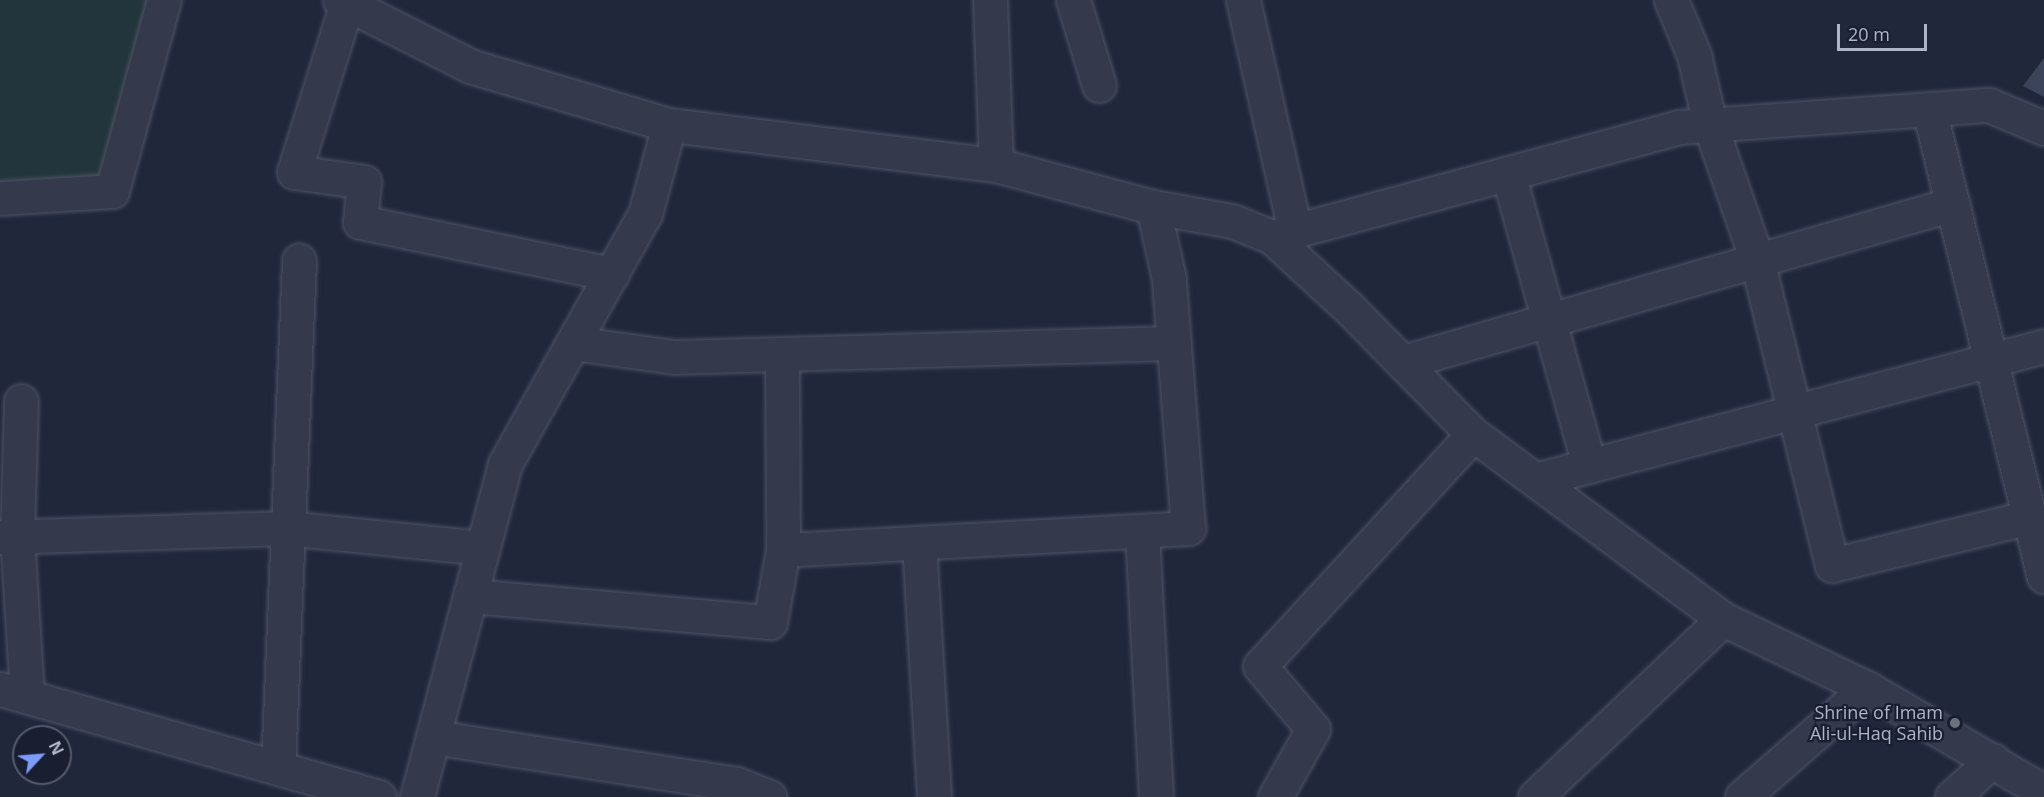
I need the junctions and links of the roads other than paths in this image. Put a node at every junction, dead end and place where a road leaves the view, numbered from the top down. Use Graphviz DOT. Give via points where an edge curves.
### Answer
graph roads {
  1 [pos="164,0"];
  2 [pos="990,0"];
  3 [pos="1073,0"];
  4 [pos="1243,0"];
  5 [pos="1671,0"];
  6 [pos="344,2"];
  7 [pos="1099,85"];
  8 [pos="1929,109"];
  9 [pos="669,124"];
  10 [pos="1710,125"];
  11 [pos="2044,128"];
  12 [pos="996,165"];
  13 [pos="1508,173"];
  14 [pos="0,198"];
  15 [pos="1953,204"];
  16 [pos="1154,207"];
  17 [pos="1284,234"];
  18 [pos="299,260"];
  19 [pos="1757,260"];
  20 [pos="612,274"];
  21 [pos="1548,320"];
  22 [pos="573,343"];
  23 [pos="1174,343"];
  24 [pos="2044,346"];
  25 [pos="782,354"];
  26 [pos="1992,360"];
  27 [pos="1403,362"];
  28 [pos="21,400"];
  29 [pos="1795,412"];
  30 [pos="1473,434"];
  31 [pos="1589,466"];
  32 [pos="1539,479"];
  33 [pos="2030,517"];
  34 [pos="286,528"];
  35 [pos="1142,531"];
  36 [pos="8,537"];
  37 [pos="919,543"];
  38 [pos="482,548"];
  39 [pos="783,550"];
  40 [pos="2044,576"];
  41 [pos="470,596"];
  42 [pos="1723,619"];
  43 [pos="1867,688"];
  44 [pos="14,692"];
  45 [pos="433,737"];
  46 [pos="1993,760"];
  47 [pos="278,768"];
  48 [pos="2044,792"];
  49 [pos="379,797"];
  50 [pos="417,797"];
  51 [pos="769,797"];
  52 [pos="934,797"];
  53 [pos="1156,797"];
  54 [pos="1275,797"];
  55 [pos="1535,797"];
  56 [pos="1742,797"];
  57 [pos="1952,797"];
  1 -- 14 [label="street" via="112,191"];
  2 -- 12 [label="street"];
  3 -- 7 [label="street"];
  4 -- 17 [label="street"];
  5 -- 10 [label="street" via="1694,55"];
  6 -- 9 [label="street" via="470,66"];
  6 -- 20 [label="street" via="294,172 364,182 360,222"];
  8 -- 10 [label="street"];
  8 -- 11 [label="street" via="1989,105"];
  8 -- 15 [label="street"];
  9 -- 12 [label="street"];
  9 -- 20 [label="street" via="645,214"];
  10 -- 13 [label="street" via="1679,127"];
  10 -- 19 [label="street"];
  12 -- 16 [label="street"];
  13 -- 17 [label="street"];
  13 -- 21 [label="street"];
  15 -- 19 [label="street"];
  15 -- 26 [label="street"];
  16 -- 17 [label="street"];
  16 -- 23 [label="street" via="1169,279"];
  17 -- 27 [label="street"];
  18 -- 34 [label="street"];
  19 -- 21 [label="street"];
  19 -- 29 [label="street"];
  20 -- 22 [label="street"];
  21 -- 27 [label="street"];
  21 -- 31 [label="street"];
  22 -- 25 [label="street" via="674,357"];
  22 -- 38 [label="street" via="505,464"];
  23 -- 25 [label="street"];
  23 -- 35 [label="street" via="1188,528"];
  24 -- 26 [label="street"];
  25 -- 39 [label="street"];
  26 -- 29 [label="street"];
  26 -- 33 [label="street"];
  27 -- 30 [label="street"];
  28 -- 36 [label="street"];
  29 -- 31 [label="street"];
  29 -- 33 [label="street" via="1832,565"];
  30 -- 32 [label="street"];
  30 -- 54 [label="street" via="1260,666 1313,729"];
  31 -- 32 [label="street"];
  32 -- 42 [label="street"];
  33 -- 40 [label="street"];
  34 -- 36 [label="street"];
  34 -- 38 [label="street"];
  34 -- 47 [label="street"];
  35 -- 37 [label="street"];
  35 -- 53 [label="street"];
  36 -- 44 [label="street"];
  37 -- 39 [label="street"];
  37 -- 52 [label="street"];
  38 -- 41 [label="street"];
  39 -- 41 [label="street" via="770,622"];
  41 -- 45 [label="street"];
  42 -- 43 [label="street"];
  42 -- 55 [label="street"];
  43 -- 46 [label="street"];
  43 -- 56 [label="street"];
  44 -- 47 [label="street"];
  45 -- 50 [label="street"];
  45 -- 51 [label="street" via="737,784"];
  46 -- 48 [label="street"];
  46 -- 57 [label="street"];
  47 -- 49 [label="street"];
}
